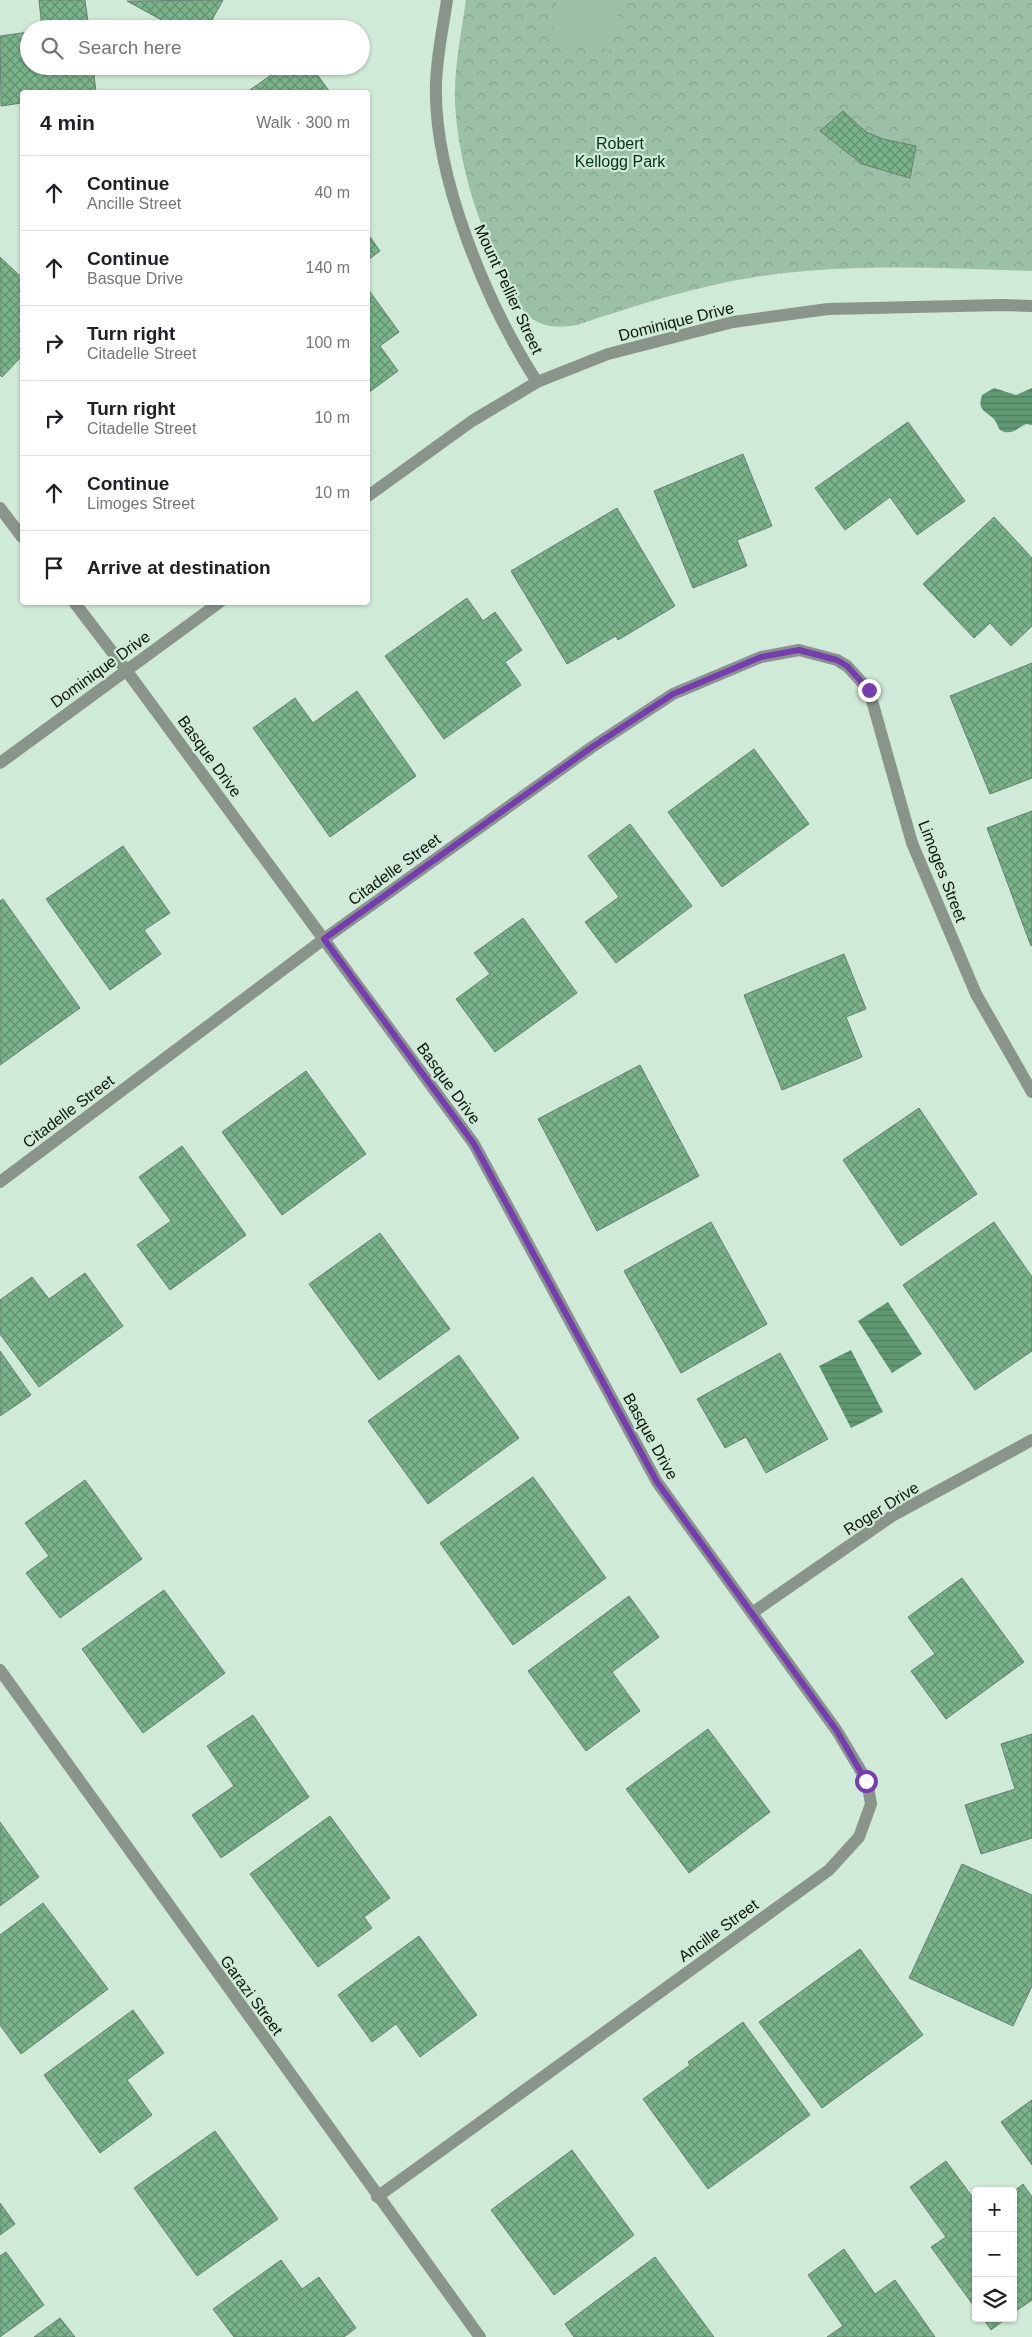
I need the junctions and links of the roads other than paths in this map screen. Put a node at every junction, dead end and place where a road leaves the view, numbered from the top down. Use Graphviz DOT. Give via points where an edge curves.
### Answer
graph roads {
  1 [pos="447,0"];
  2 [pos="1032,306"];
  3 [pos="537,382"];
  4 [pos="370,495"];
  5 [pos="0,508"];
  6 [pos="20,534"];
  7 [pos="76,605"];
  8 [pos="216,605"];
  9 [pos="837,660"];
  10 [pos="126,670"];
  11 [pos="0,764"];
  12 [pos="324,939"];
  13 [pos="1032,1092"];
  14 [pos="0,1182"];
  15 [pos="1032,1440"];
  16 [pos="752,1613"];
  17 [pos="0,1670"];
  18 [pos="377,2197"];
  19 [pos="480,2337"];
  1 -- 3 [label="street, Mount Pellier Street" via="436,83 440,139 464,236 518,354"];
  2 -- 3 [label="street, Dominique Drive" via="828,310 733,322 608,354"];
  3 -- 4 [label="street, Dominique Drive" via="472,421"];
  5 -- 6 [label="street"];
  7 -- 10 [label="street, Basque Drive"];
  8 -- 10 [label="street, Dominique Drive"];
  9 -- 12 [label="street, Citadelle Street" via="799,650 761,657 673,694 592,747"];
  9 -- 13 [label="street, Limoges Street" via="869,690 912,843 976,994"];
  10 -- 11 [label="street, Dominique Drive"];
  10 -- 12 [label="street, Basque Drive"];
  12 -- 14 [label="street, Citadelle Street"];
  12 -- 16 [label="street, Basque Drive" via="474,1144 657,1482"];
  15 -- 16 [label="street, Roger Drive" via="892,1516"];
  16 -- 18 [label="street, Ancille Street" via="837,1731 866,1781 871,1804 859,1837 829,1870"];
  17 -- 18 [label="street, Garazi Street"];
  18 -- 19 [label="street, Garazi Street"];
}
